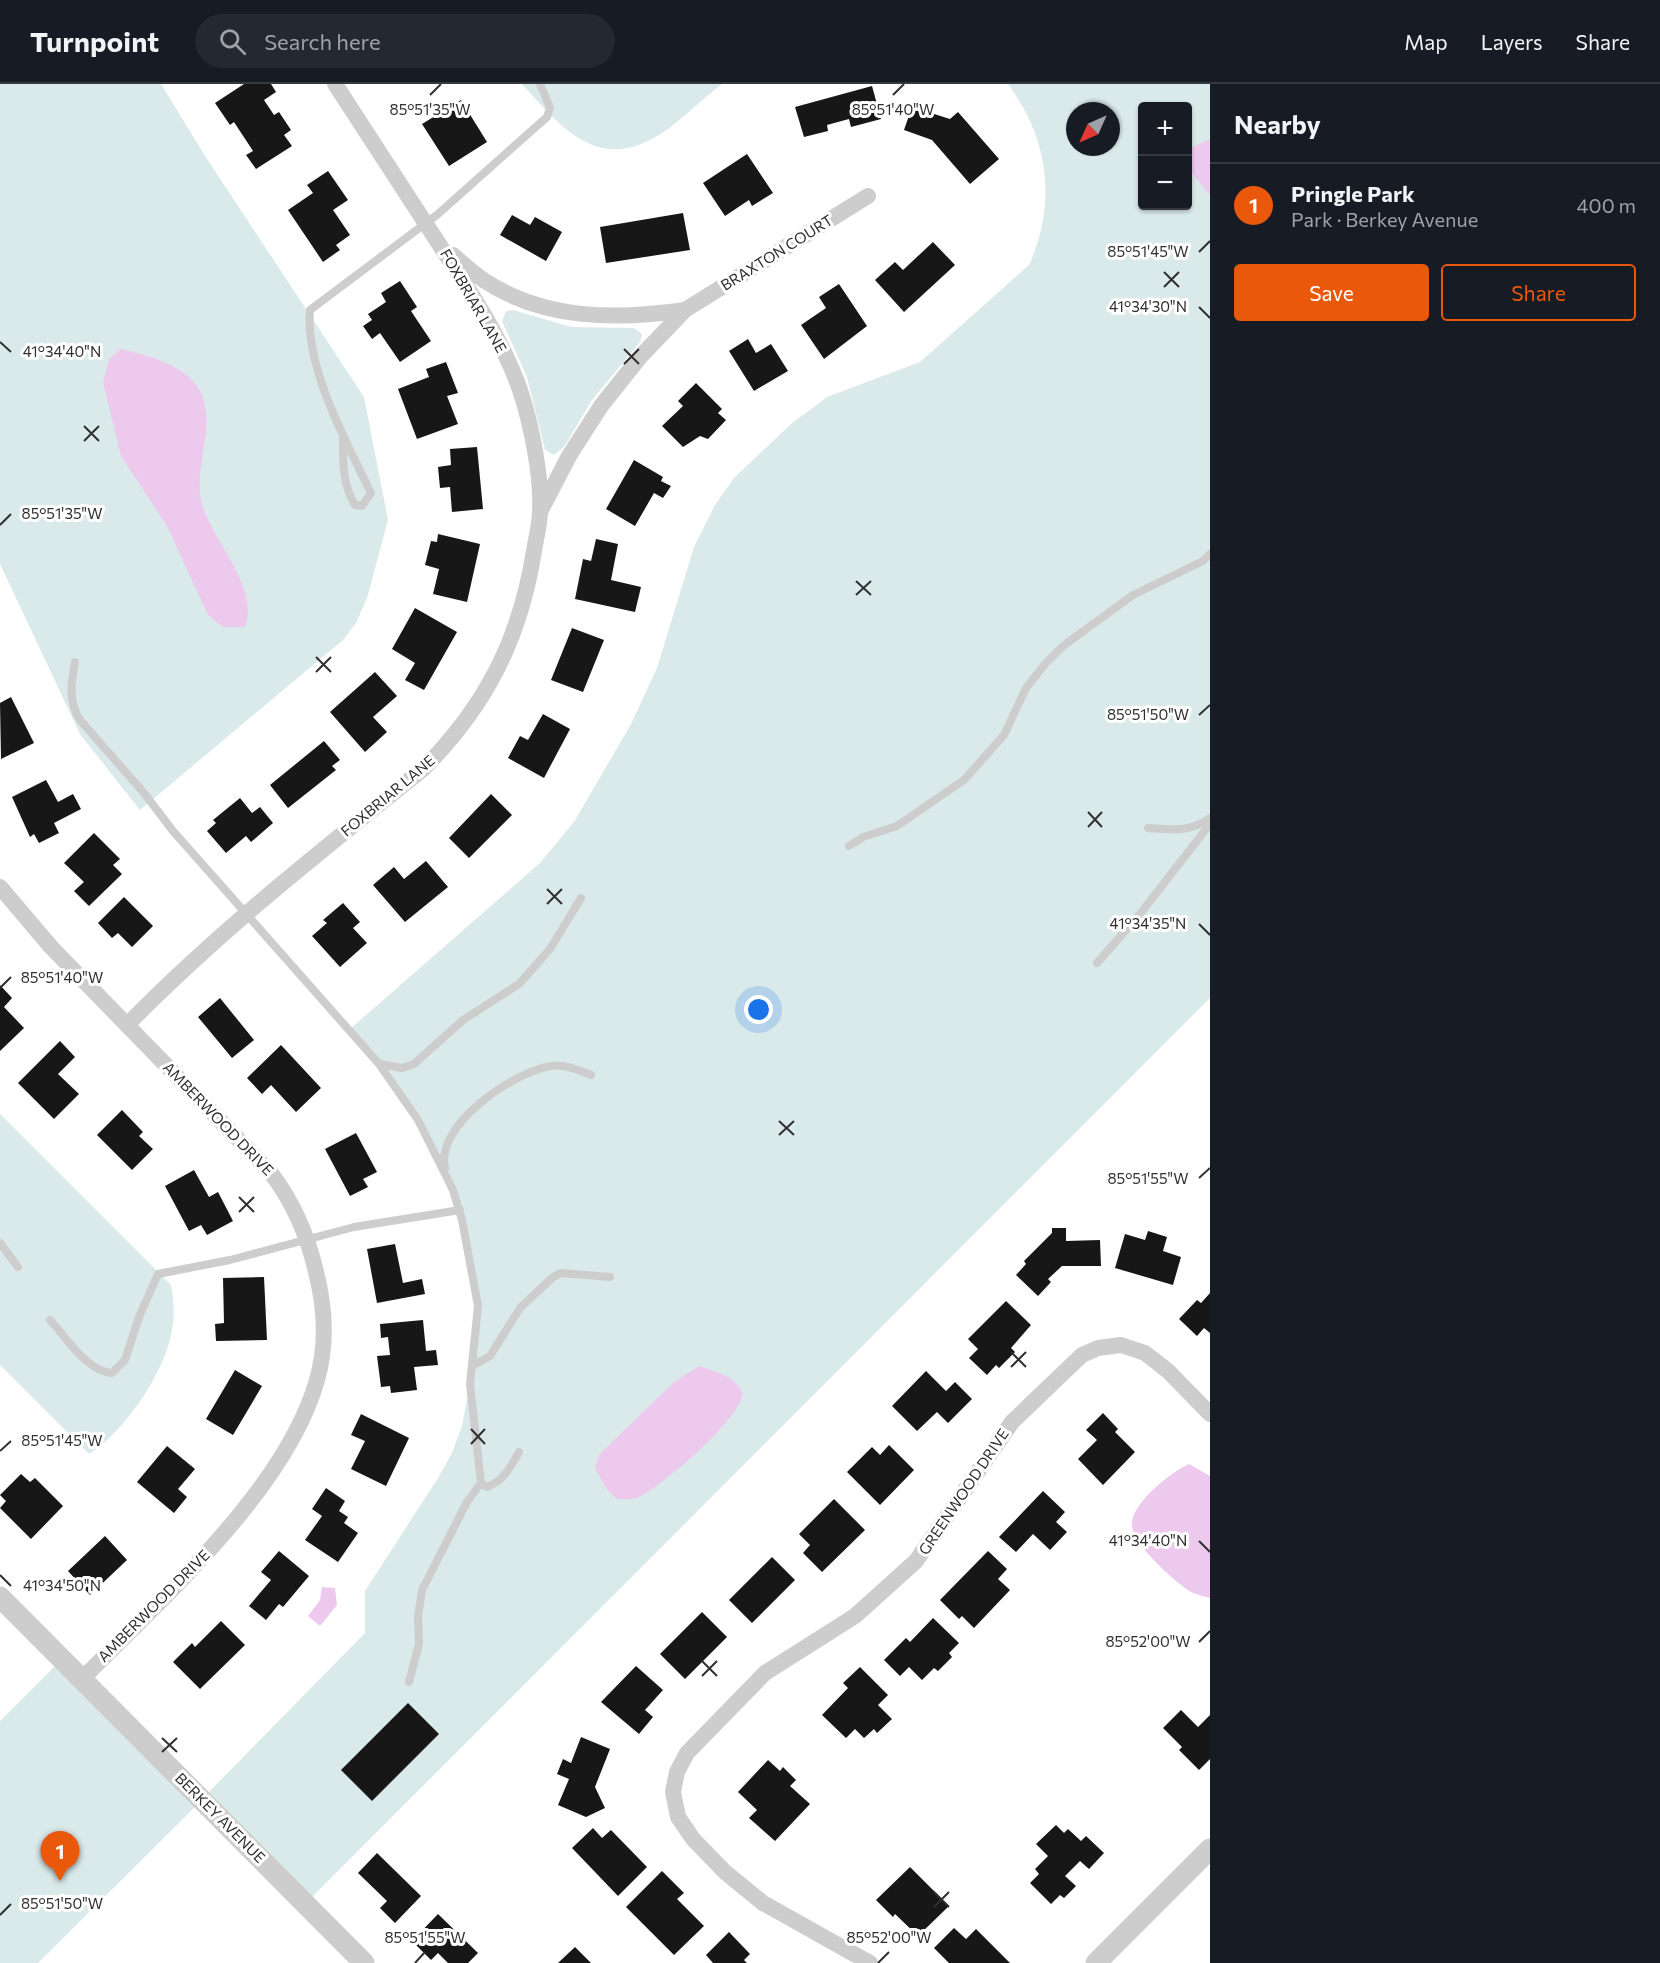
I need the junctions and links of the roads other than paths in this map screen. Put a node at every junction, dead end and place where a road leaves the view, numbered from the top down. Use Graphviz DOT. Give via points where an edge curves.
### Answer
graph roads {
  1 [pos="335,84"];
  2 [pos="540,84"];
  3 [pos="868,196"];
  4 [pos="426,224"];
  5 [pos="439,244"];
  6 [pos="685,310"];
  7 [pos="343,438"];
  8 [pos="541,510"];
  9 [pos="1210,554"];
  10 [pos="75,662"];
  11 [pos="1210,818"];
  12 [pos="1210,824"];
  13 [pos="1148,828"];
  14 [pos="849,846"];
  15 [pos="0,887"];
  16 [pos="581,898"];
  17 [pos="245,913"];
  18 [pos="1097,963"];
  19 [pos="127,1025"];
  20 [pos="379,1064"];
  21 [pos="591,1075"];
  22 [pos="447,1178"];
  23 [pos="460,1210"];
  24 [pos="307,1240"];
  25 [pos="0,1243"];
  26 [pos="0,1255"];
  27 [pos="10,1257"];
  28 [pos="18,1267"];
  29 [pos="610,1277"];
  30 [pos="50,1320"];
  31 [pos="472,1366"];
  32 [pos="1210,1413"];
  33 [pos="519,1452"];
  34 [pos="481,1483"];
  35 [pos="0,1597"];
  36 [pos="82,1678"];
  37 [pos="409,1682"];
  38 [pos="1210,1848"];
  39 [pos="364,1963"];
  40 [pos="870,1963"];
  41 [pos="1096,1963"];
  1 -- 4 [label="street, FOXBRIAR LANE"];
  2 -- 4 [label="lane" via="550,108 547,117"];
  3 -- 6 [label="street, BRAXTON COURT"];
  4 -- 5 [label="street, FOXBRIAR LANE"];
  4 -- 7 [label="lane" via="310,310 315,352"];
  5 -- 6 [label="street, BRAXTON COURT" via="485,281 538,306 604,317"];
  5 -- 8 [label="street, FOXBRIAR LANE" via="501,347 520,391"];
  6 -- 8 [label="street, BRAXTON COURT" via="601,406"];
  7 -- 7 [label="lane" via="348,493 354,505 362,506 371,493"];
  8 -- 17 [label="street, FOXBRIAR LANE" via="521,615 491,683 468,716 423,769"];
  9 -- 14 [label="lane" via="1133,595 1063,646 1026,688 1004,735 964,780 897,826"];
  10 -- 17 [label="lane" via="70,690 80,720"];
  11 -- 13 [label="lane" via="1174,831"];
  12 -- 18 [label="lane"];
  15 -- 19 [label="street, AMBERWOOD DRIVE" via="51,947"];
  16 -- 20 [label="lane" via="550,949 519,984 463,1020 414,1064 402,1068"];
  17 -- 19 [label="street, FOXBRIAR LANE"];
  17 -- 20 [label="lane"];
  19 -- 24 [label="street, AMBERWOOD DRIVE" via="271,1173"];
  20 -- 22 [label="lane" via="418,1120"];
  21 -- 22 [label="lane" via="553,1065 536,1070 494,1094 454,1129 443,1159"];
  22 -- 23 [label="lane"];
  23 -- 24 [label="lane" via="354,1227"];
  23 -- 31 [label="lane" via="478,1306"];
  24 -- 30 [label="lane" via="158,1274 125,1360 112,1373 91,1366"];
  24 -- 36 [label="street, AMBERWOOD DRIVE" via="322,1294 324,1319 318,1378 303,1418 226,1531"];
  25 -- 27 [label="lane"];
  26 -- 27 [label="lane"];
  27 -- 28 [label="lane"];
  29 -- 31 [label="lane" via="560,1273 552,1278 520,1308 490,1356"];
  31 -- 34 [label="lane" via="472,1420"];
  32 -- 40 [label="street, GREENWOOD DRIVE" via="1145,1353 1121,1345 1082,1355 1012,1422 916,1561 855,1616 765,1673 687,1753 673,1792 678,1816 693,1839 763,1903"];
  33 -- 34 [label="lane" via="495,1484 488,1487"];
  34 -- 37 [label="lane" via="466,1502 422,1590 419,1644"];
  35 -- 36 [label="street, BERKEY AVENUE"];
  36 -- 39 [label="street, BERKEY AVENUE"];
  38 -- 41 [label="street"];
}
